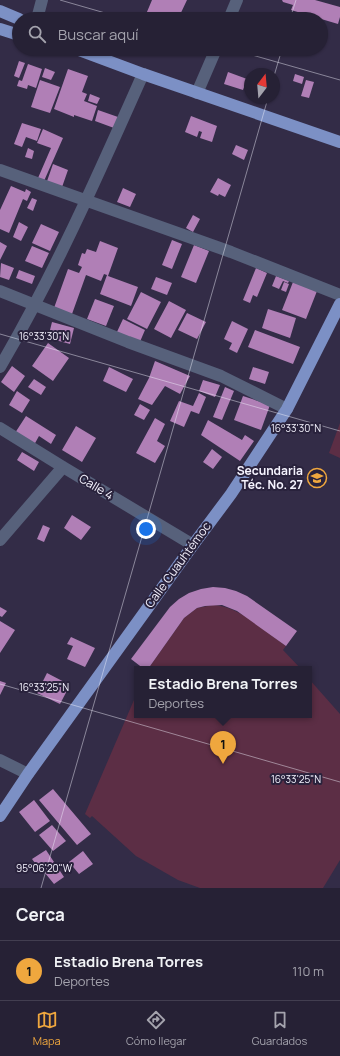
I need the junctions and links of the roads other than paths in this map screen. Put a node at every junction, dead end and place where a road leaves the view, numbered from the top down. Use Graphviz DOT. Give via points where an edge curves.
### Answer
graph roads {
  1 [pos="42,0"];
  2 [pos="237,0"];
  3 [pos="0,11"];
  4 [pos="39,12"];
  5 [pos="232,12"];
  6 [pos="12,16"];
  7 [pos="0,29"];
  8 [pos="12,33"];
  9 [pos="95,56"];
  10 [pos="213,56"];
  11 [pos="143,74"];
  12 [pos="197,93"];
  13 [pos="340,142"];
  14 [pos="0,170"];
  15 [pos="86,202"];
  16 [pos="0,291"];
  17 [pos="340,295"];
  18 [pos="340,304"];
  19 [pos="34,305"];
  20 [pos="0,367"];
  21 [pos="287,409"];
  22 [pos="0,428"];
  23 [pos="62,467"];
  24 [pos="0,540"];
  25 [pos="193,544"];
  26 [pos="0,760"];
  27 [pos="28,774"];
  28 [pos="0,816"];
  1 -- 4 [label="street"];
  2 -- 5 [label="street"];
  3 -- 6 [label="main road"];
  7 -- 8 [label="main road"];
  9 -- 11 [label="main road"];
  10 -- 12 [label="street"];
  11 -- 12 [label="main road"];
  11 -- 15 [label="street"];
  12 -- 13 [label="main road"];
  14 -- 15 [label="street"];
  15 -- 17 [label="street" via="231,252"];
  15 -- 19 [label="street"];
  16 -- 19 [label="street"];
  18 -- 21 [label="main road, Calle Cuauhtémoc"];
  19 -- 20 [label="street"];
  19 -- 21 [label="street" via="221,376"];
  21 -- 25 [label="main road, Calle Cuauhtémoc" via="231,494"];
  22 -- 23 [label="street, Calle 4"];
  23 -- 24 [label="street"];
  23 -- 25 [label="street, Calle 4"];
  25 -- 27 [label="main road, Calle Cuauhtémoc"];
  26 -- 27 [label="street"];
  27 -- 28 [label="main road, Calle Cuauhtémoc"];
}
